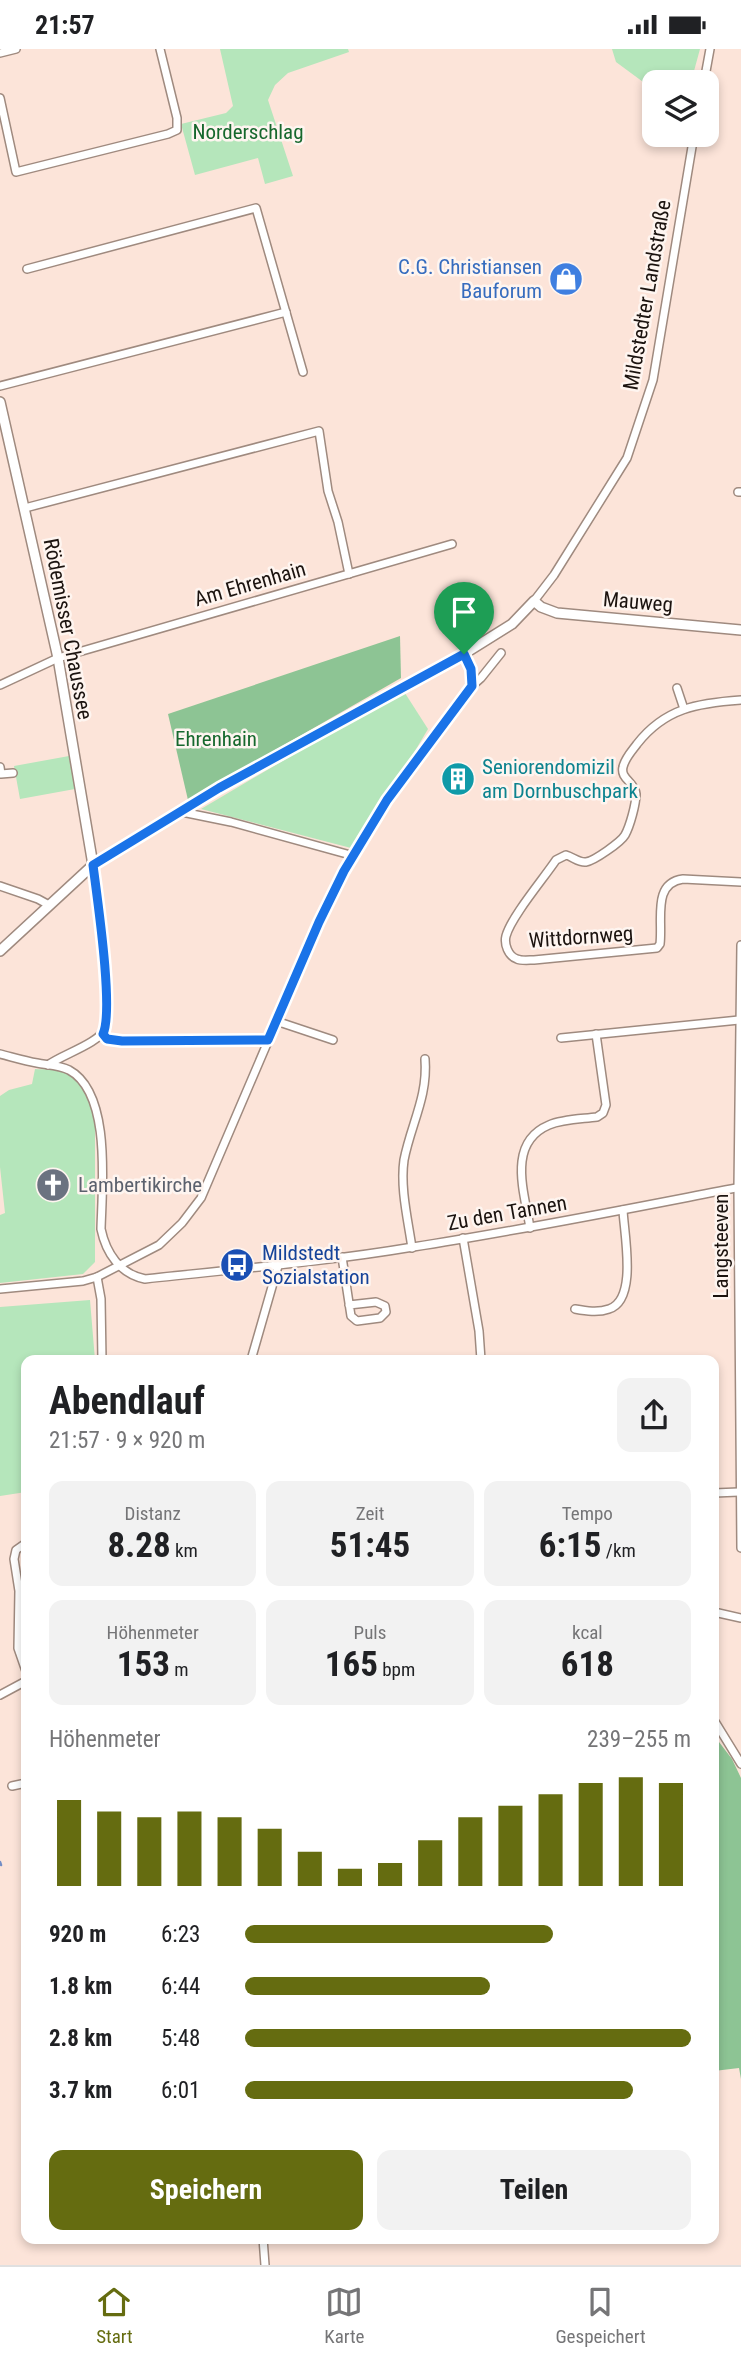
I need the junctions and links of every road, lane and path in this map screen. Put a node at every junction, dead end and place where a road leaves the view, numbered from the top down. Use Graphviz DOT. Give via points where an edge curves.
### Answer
graph roads {
  1 [pos="16,49"];
  2 [pos="160,49"];
  3 [pos="709,49"];
  4 [pos="0,53"];
  5 [pos="706,70"];
  6 [pos="0,98"];
  7 [pos="692,147"];
  8 [pos="27,269"];
  9 [pos="286,312"];
  10 [pos="303,372"];
  11 [pos="0,386"];
  12 [pos="0,402"];
  13 [pos="25,508"];
  14 [pos="452,544"];
  15 [pos="349,574"];
  16 [pos="534,601"];
  17 [pos="741,630"];
  18 [pos="501,653"];
  19 [pos="464,654"];
  20 [pos="58,657"];
  21 [pos="0,685"];
  22 [pos="472,686"];
  23 [pos="677,688"];
  24 [pos="741,700"];
  25 [pos="684,709"];
  26 [pos="0,767"];
  27 [pos="13,773"];
  28 [pos="182,812"];
  29 [pos="354,856"];
  30 [pos="93,865"];
  31 [pos="741,882"];
  32 [pos="0,886"];
  33 [pos="49,905"];
  34 [pos="741,945"];
  35 [pos="0,951"];
  36 [pos="739,1020"];
  37 [pos="276,1021"];
  38 [pos="103,1034"];
  39 [pos="596,1034"];
  40 [pos="561,1038"];
  41 [pos="268,1040"];
  42 [pos="333,1040"];
  43 [pos="0,1054"];
  44 [pos="425,1059"];
  45 [pos="48,1065"];
  46 [pos="739,1187"];
  47 [pos="623,1210"];
  48 [pos="530,1228"];
  49 [pos="463,1238"];
  50 [pos="412,1248"];
  51 [pos="342,1257"];
  52 [pos="120,1266"];
  53 [pos="278,1266"];
  54 [pos="97,1276"];
  55 [pos="0,1289"];
  56 [pos="349,1305"];
  57 [pos="575,1309"];
  58 [pos="102,1355"];
  59 [pos="252,1355"];
  60 [pos="481,1355"];
  61 [pos="739,1492"];
  62 [pos="719,1493"];
  63 [pos="21,1546"];
  64 [pos="741,1548"];
  65 [pos="719,1613"];
  66 [pos="741,1618"];
  67 [pos="21,1657"];
  68 [pos="21,1684"];
  69 [pos="0,1695"];
  70 [pos="719,1728"];
  71 [pos="741,1764"];
  72 [pos="21,1784"];
  73 [pos="12,1786"];
  74 [pos="263,2244"];
  75 [pos="265,2265"];
  1 -- 4 [label="street"];
  2 -- 6 [label="street" via="177,118 177,130 168,134 16,172"];
  3 -- 5 [label="street"];
  7 -- 16 [label="street, Mildstedter Landstraße" via="653,380 626,458"];
  8 -- 9 [label="street" via="256,208"];
  9 -- 10 [label="street"];
  9 -- 11 [label="street"];
  12 -- 13 [label="street, Rödemisser Chaussee"];
  13 -- 15 [label="street" via="319,431 328,491"];
  13 -- 20 [label="street, Rödemisser Chaussee"];
  14 -- 15 [label="street, Am Ehrenhain"];
  15 -- 20 [label="street, Am Ehrenhain"];
  16 -- 17 [label="street, Mauweg" via="557,613"];
  16 -- 19 [label="street" via="512,624"];
  18 -- 22 [label="street"];
  19 -- 22 [label="street"];
  19 -- 28 [label="street"];
  20 -- 21 [label="street, Am Ehrenhain"];
  20 -- 30 [label="street, Rödemisser Chaussee"];
  22 -- 29 [label="street" via="387,800"];
  23 -- 25 [label="street"];
  24 -- 25 [label="street, Wittdornweg"];
  25 -- 31 [label="street, Wittdornweg" via="648,730 625,760 622,773 636,797 626,834 593,860 584,863 566,855 556,860 512,923 506,945 517,959 534,960 657,948 666,886 683,879"];
  26 -- 27 [label="street" via="1,774"];
  28 -- 29 [label="street"];
  28 -- 30 [label="street"];
  29 -- 37 [label="street"];
  30 -- 33 [label="street"];
  30 -- 38 [label="street" via="104,957"];
  32 -- 33 [label="street"];
  33 -- 35 [label="street"];
  34 -- 36 [label="street, Langsteeven"];
  36 -- 39 [label="street"];
  36 -- 46 [label="street, Langsteeven"];
  37 -- 41 [label="street"];
  37 -- 42 [label="street"];
  38 -- 41 [label="street" via="122,1041"];
  38 -- 45 [label="street"];
  39 -- 40 [label="street"];
  39 -- 48 [label="street" via="606,1105 603,1114 547,1126 526,1144 520,1169"];
  41 -- 52 [label="street" via="201,1198 159,1245"];
  43 -- 45 [label="street"];
  44 -- 50 [label="street" via="427,1079 404,1161"];
  45 -- 52 [label="street" via="77,1075 97,1112 101,1229"];
  46 -- 47 [label="street, Zu den Tannen"];
  46 -- 61 [label="street, Langsteeven"];
  47 -- 48 [label="street, Zu den Tannen"];
  47 -- 57 [label="street" via="625,1292 610,1309"];
  48 -- 49 [label="street, Zu den Tannen"];
  49 -- 50 [label="street, Zu den Tannen"];
  49 -- 60 [label="street"];
  50 -- 51 [label="street, Zu den Tannen"];
  51 -- 53 [label="street, Zu den Tannen"];
  51 -- 56 [label="street"];
  52 -- 53 [label="street, Zu den Tannen" via="131,1276 145,1279"];
  52 -- 54 [label="street"];
  53 -- 59 [label="street"];
  54 -- 55 [label="street"];
  54 -- 58 [label="street"];
  56 -- 56 [label="street" via="357,1321 380,1318 386,1312 385,1306 376,1303"];
  61 -- 62 [label="street"];
  61 -- 64 [label="street, Langsteeven"];
  63 -- 67 [label="street" via="14,1559"];
  65 -- 66 [label="street"];
  68 -- 69 [label="street"];
  70 -- 71 [label="street"];
  72 -- 73 [label="street"];
  74 -- 75 [label="street"];
}
